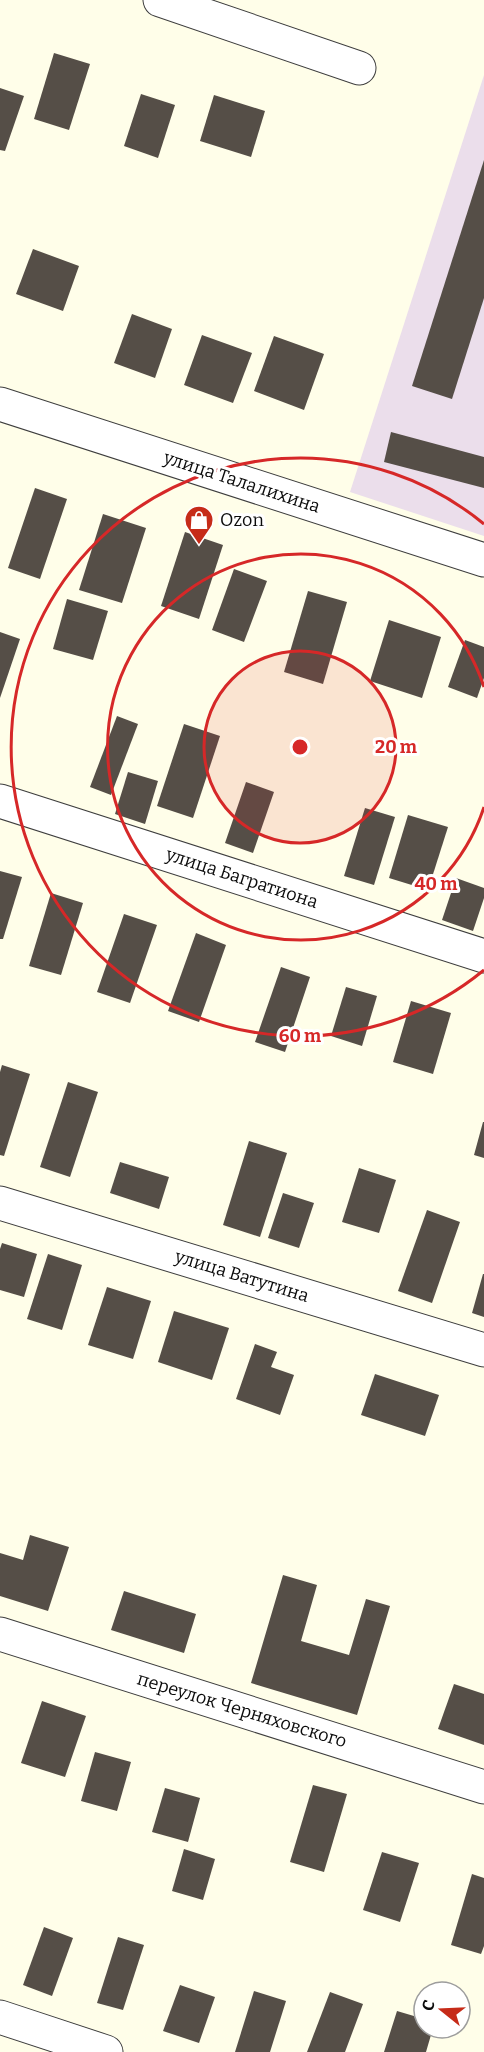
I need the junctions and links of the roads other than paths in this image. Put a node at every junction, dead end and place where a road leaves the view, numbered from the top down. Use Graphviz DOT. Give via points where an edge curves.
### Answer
graph roads {
  1 [pos="160,0"];
  2 [pos="359,68"];
  3 [pos="0,404"];
  4 [pos="484,560"];
  5 [pos="0,801"];
  6 [pos="484,956"];
  7 [pos="0,1203"];
  8 [pos="484,1350"];
  9 [pos="0,1634"];
  10 [pos="484,1786"];
  11 [pos="0,2017"];
  12 [pos="106,2052"];
  1 -- 2 [label="street"];
  3 -- 4 [label="street, улица Талалихина"];
  5 -- 6 [label="street, улица Багратиона"];
  7 -- 8 [label="street, улица Ватутина"];
  9 -- 10 [label="street, переулок Черняховского"];
  11 -- 12 [label="street"];
}
